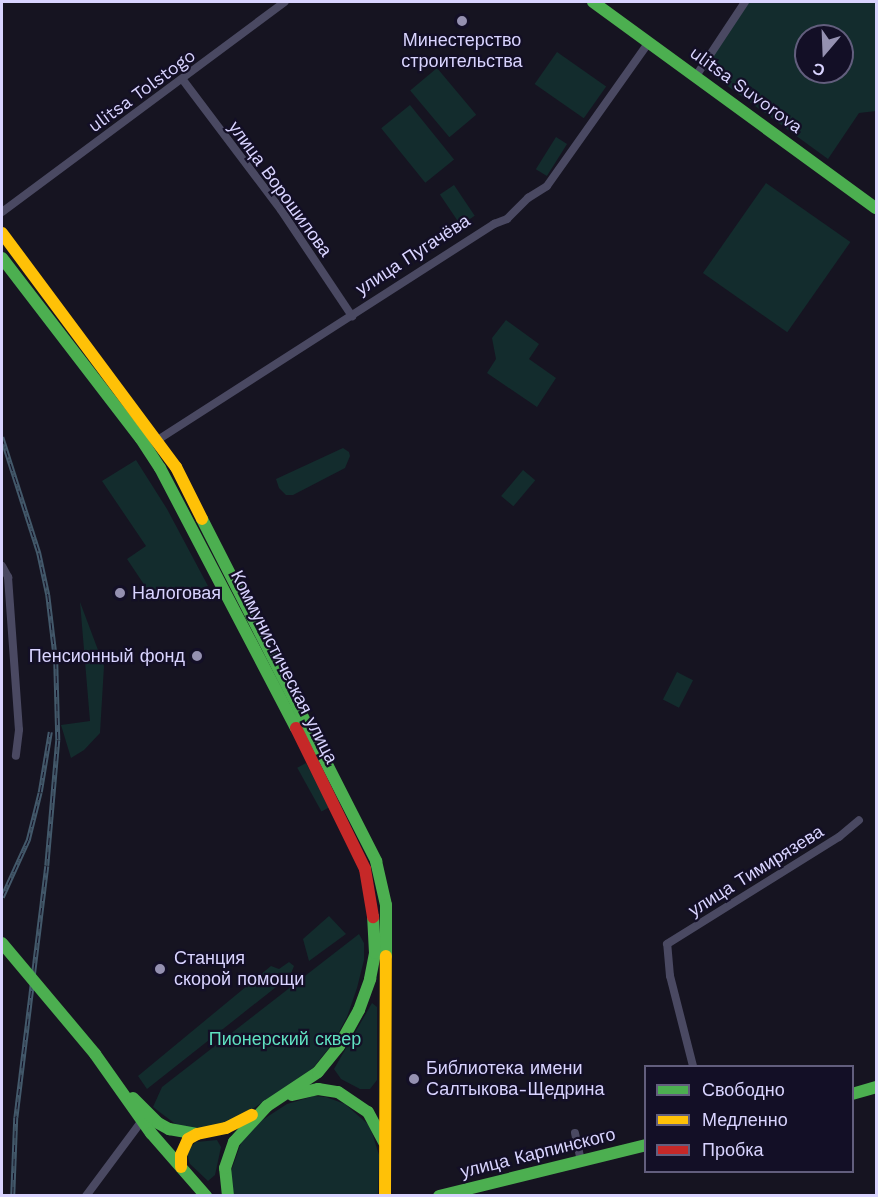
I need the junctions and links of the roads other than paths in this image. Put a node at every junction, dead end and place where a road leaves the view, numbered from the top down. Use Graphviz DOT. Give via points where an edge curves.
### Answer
graph roads {
  1 [pos="285,2"];
  2 [pos="593,2"];
  3 [pos="745,2"];
  4 [pos="649,42"];
  5 [pos="696,76"];
  6 [pos="183,80"];
  7 [pos="876,208"];
  8 [pos="2,212"];
  9 [pos="2,233"];
  10 [pos="2,258"];
  11 [pos="351,316"];
  12 [pos="151,444"];
  13 [pos="2,566"];
  14 [pos="16,756"];
  15 [pos="859,820"];
  16 [pos="2,943"];
  17 [pos="693,1065"];
  18 [pos="876,1087"];
  19 [pos="854,1093"];
  20 [pos="267,1106"];
  21 [pos="144,1117"];
  22 [pos="574,1133"];
  23 [pos="197,1134"];
  24 [pos="384,1143"];
  25 [pos="644,1145"];
  26 [pos="581,1161"];
  27 [pos="181,1167"];
  28 [pos="86,1196"];
  29 [pos="206,1196"];
  30 [pos="228,1196"];
  31 [pos="385,1196"];
  32 [pos="439,1196"];
  1 -- 6 [label="street, ulitsa Tolstogo"];
  2 -- 4 [label="main road, ulitsa Suvorova"];
  3 -- 5 [label="street"];
  4 -- 5 [label="main road, ulitsa Suvorova"];
  4 -- 11 [label="street, улица Пугачёва" via="547,186 507,219"];
  5 -- 7 [label="main road, ulitsa Suvorova"];
  6 -- 8 [label="street, ulitsa Tolstogo"];
  6 -- 11 [label="street, улица Ворошилова" via="281,210"];
  9 -- 12 [label="main road, Коммунистическая улица"];
  10 -- 12 [label="main road, Коммунистическая улица"];
  11 -- 12 [label="street, улица Пугачёва"];
  12 -- 20 [label="main road, Коммунистическая улица" via="345,824 365,868 370,892 373,966 354,1021 318,1072"];
  12 -- 24 [label="main road, Коммунистическая улица" via="191,493 368,840 382,881 386,917"];
  13 -- 14 [label="street" via="8,577 19,730"];
  15 -- 17 [label="street, улица Тимирязева" via="839,837 667,944 670,976"];
  16 -- 21 [label="main road, bridge"];
  18 -- 19 [label="main road"];
  20 -- 23 [label="main road" via="226,1128"];
  20 -- 24 [label="main road" via="306,1091 328,1089 347,1096 368,1112"];
  20 -- 30 [label="main road" via="246,1126 227,1156"];
  21 -- 23 [label="main road" via="169,1129"];
  21 -- 27 [label="main road"];
  21 -- 28 [label="street"];
  22 -- 26 [label="street"];
  23 -- 27 [label="main road" via="184,1147"];
  24 -- 31 [label="main road, Коммунистическая улица"];
  25 -- 26 [label="main road, улица Карпинского"];
  26 -- 32 [label="main road, улица Карпинского"];
  27 -- 29 [label="main road"];
}
